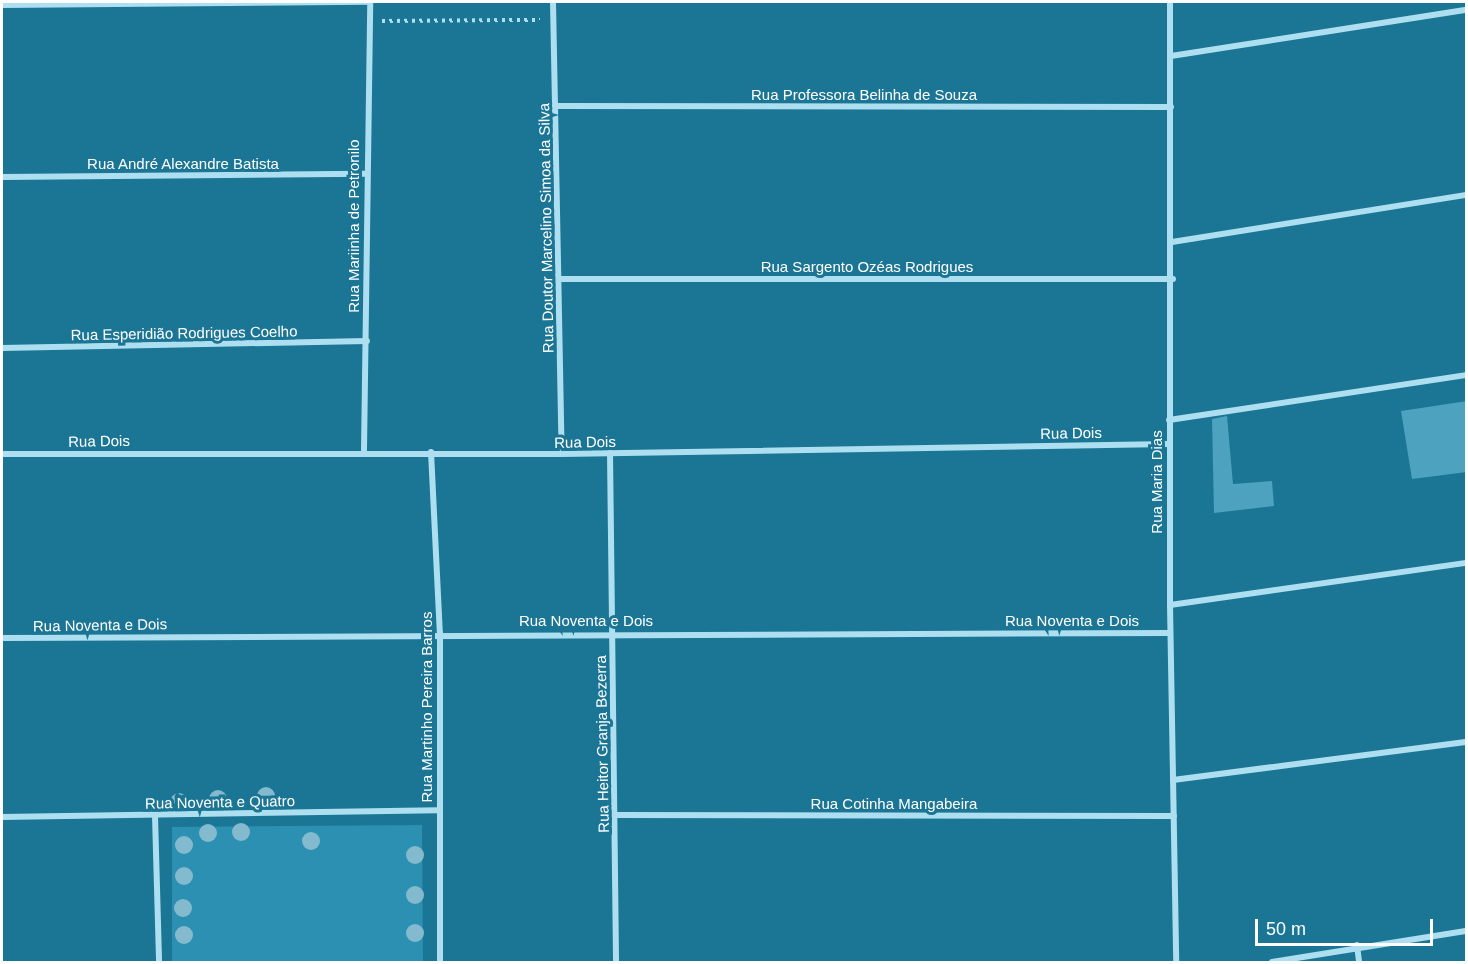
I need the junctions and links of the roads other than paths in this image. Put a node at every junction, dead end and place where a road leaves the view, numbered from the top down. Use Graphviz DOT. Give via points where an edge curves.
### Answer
graph roads {
  1 [pos="370,2"];
  2 [pos="553,2"];
  3 [pos="1170,2"];
  4 [pos="2,5"];
  5 [pos="1467,10"];
  6 [pos="1171,56"];
  7 [pos="556,106"];
  8 [pos="1172,107"];
  9 [pos="365,174"];
  10 [pos="2,177"];
  11 [pos="1467,195"];
  12 [pos="1172,242"];
  13 [pos="560,279"];
  14 [pos="1173,279"];
  15 [pos="367,341"];
  16 [pos="2,348"];
  17 [pos="1467,375"];
  18 [pos="1169,420"];
  19 [pos="1169,444"];
  20 [pos="364,450"];
  21 [pos="430,452"];
  22 [pos="610,453"];
  23 [pos="2,454"];
  24 [pos="562,454"];
  25 [pos="1467,563"];
  26 [pos="1170,605"];
  27 [pos="440,633"];
  28 [pos="612,633"];
  29 [pos="1170,633"];
  30 [pos="2,638"];
  31 [pos="1467,742"];
  32 [pos="1173,780"];
  33 [pos="438,810"];
  34 [pos="615,815"];
  35 [pos="155,816"];
  36 [pos="1174,816"];
  37 [pos="2,817"];
  38 [pos="1467,931"];
  39 [pos="1357,945"];
  40 [pos="159,963"];
  41 [pos="440,963"];
  42 [pos="616,963"];
  43 [pos="1176,963"];
  44 [pos="1272,963"];
  45 [pos="1359,963"];
  1 -- 4 [label="street"];
  1 -- 9 [label="street, Rua Mariinha de Petronilo"];
  2 -- 7 [label="street, Rua Doutor Marcelino Simoa da Silva"];
  3 -- 6 [label="street, Rua Maria Dias"];
  5 -- 6 [label="street"];
  6 -- 8 [label="street, Rua Maria Dias"];
  7 -- 8 [label="street, Rua Professora Belinha de Souza"];
  7 -- 13 [label="street, Rua Doutor Marcelino Simoa da Silva"];
  8 -- 12 [label="street, Rua Maria Dias"];
  9 -- 10 [label="street, Rua André Alexandre Batista"];
  9 -- 15 [label="street, Rua Mariinha de Petronilo"];
  11 -- 12 [label="street"];
  12 -- 14 [label="street, Rua Maria Dias"];
  13 -- 14 [label="street, Rua Sargento Ozéas Rodrigues"];
  13 -- 24 [label="street, Rua Doutor Marcelino Simoa da Silva"];
  14 -- 18 [label="street, Rua Maria Dias"];
  15 -- 16 [label="street, Rua Esperidião Rodrigues Coelho"];
  15 -- 20 [label="street, Rua Mariinha de Petronilo"];
  17 -- 18 [label="street"];
  18 -- 19 [label="street, Rua Maria Dias"];
  19 -- 22 [label="street, Rua Dois"];
  19 -- 26 [label="street, Rua Maria Dias"];
  20 -- 21 [label="street, Rua Dois"];
  20 -- 23 [label="street, Rua Dois"];
  21 -- 24 [label="street, Rua Dois"];
  21 -- 27 [label="street, Rua Martinho Pereira Barros"];
  22 -- 24 [label="street, Rua Dois"];
  22 -- 28 [label="street, Rua Heitor Granja Bezerra"];
  25 -- 26 [label="street"];
  26 -- 29 [label="street, Rua Maria Dias"];
  27 -- 28 [label="street, Rua Noventa e Dois"];
  27 -- 30 [label="street, Rua Noventa e Dois"];
  27 -- 33 [label="street, Rua Martinho Pereira Barros"];
  28 -- 29 [label="street, Rua Noventa e Dois"];
  28 -- 34 [label="street, Rua Heitor Granja Bezerra"];
  29 -- 32 [label="street, Rua Maria Dias"];
  31 -- 32 [label="street"];
  32 -- 36 [label="street, Rua Maria Dias"];
  33 -- 35 [label="street, Rua Noventa e Quatro"];
  33 -- 41 [label="street, Rua Martinho Pereira Barros"];
  34 -- 36 [label="street, Rua Cotinha Mangabeira"];
  34 -- 42 [label="street, Rua Heitor Granja Bezerra"];
  35 -- 37 [label="street, Rua Noventa e Quatro"];
  35 -- 40 [label="street"];
  36 -- 43 [label="street, Rua Maria Dias"];
  38 -- 39 [label="street"];
  39 -- 44 [label="street"];
  39 -- 45 [label="street"];
}
